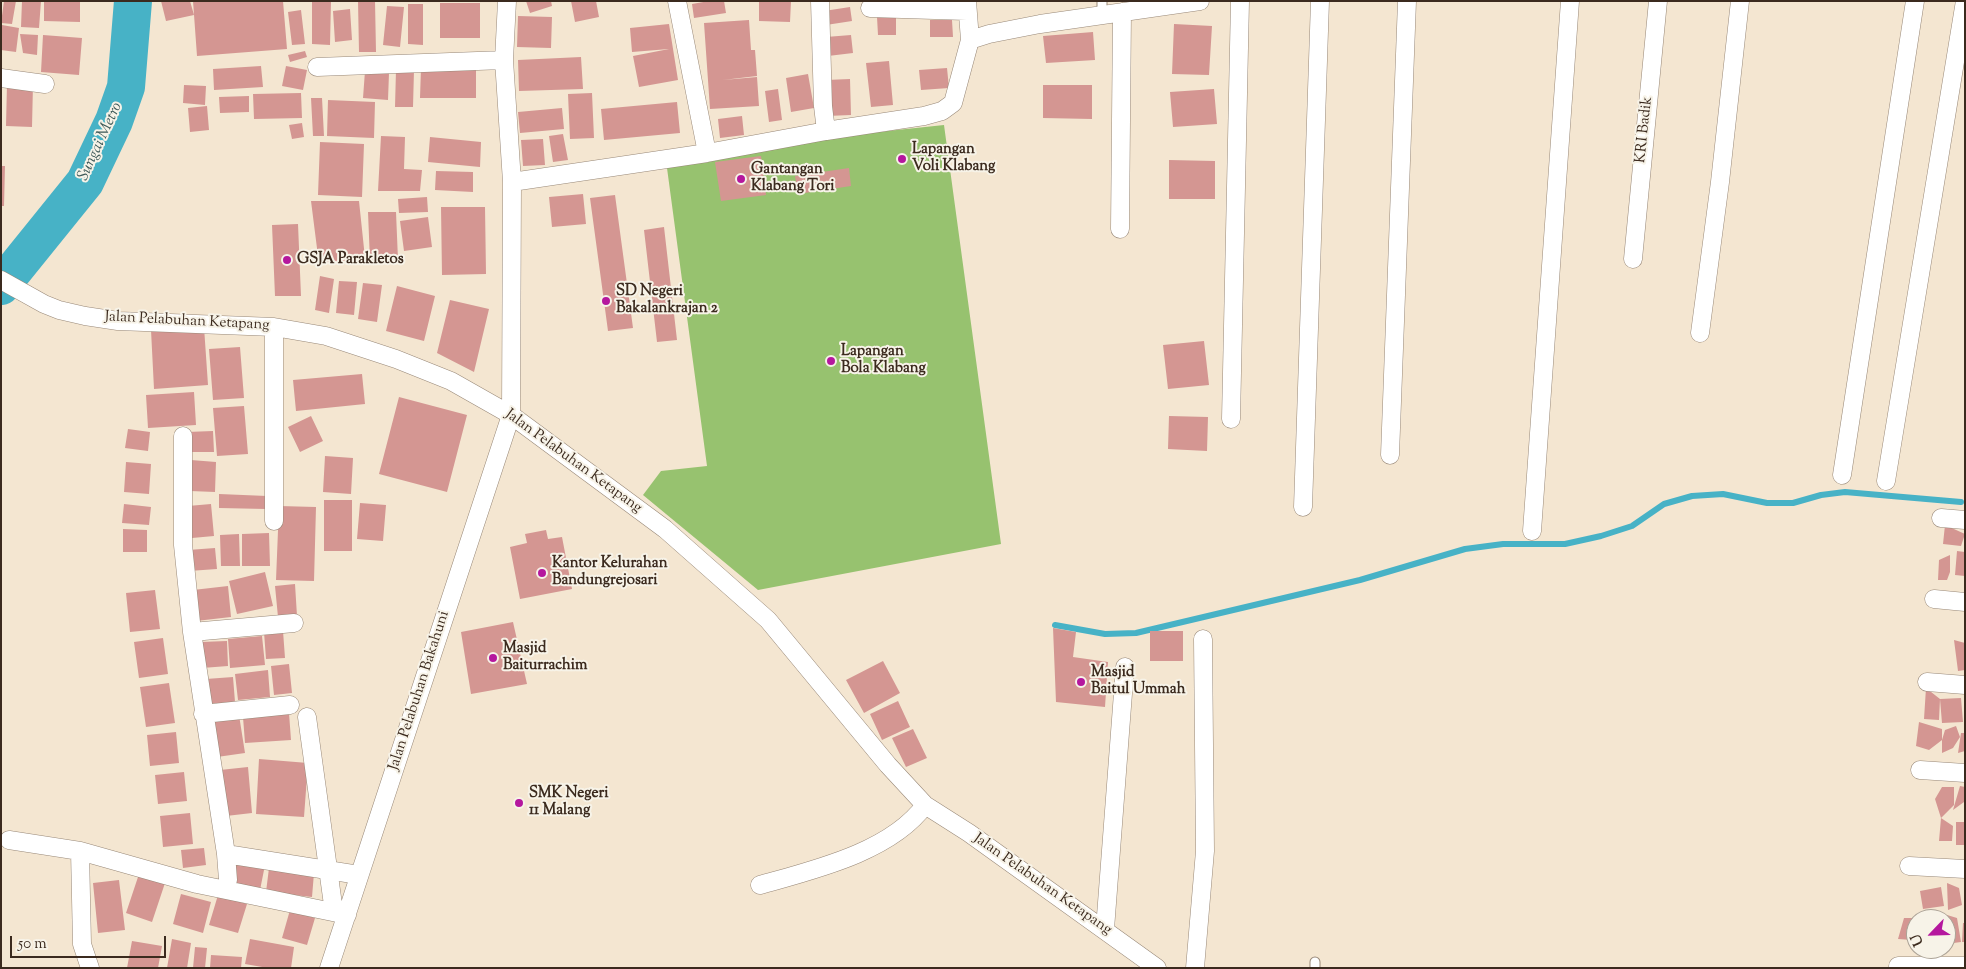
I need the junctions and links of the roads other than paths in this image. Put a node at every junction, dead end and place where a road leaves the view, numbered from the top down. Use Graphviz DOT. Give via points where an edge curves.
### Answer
graph roads {
  1 [pos="506,1"];
  2 [pos="677,1"];
  3 [pos="820,1"];
  4 [pos="1200,1"];
  5 [pos="1240,1"];
  6 [pos="1320,1"];
  7 [pos="1407,1"];
  8 [pos="1570,1"];
  9 [pos="1658,1"];
  10 [pos="1740,1"];
  11 [pos="1915,1"];
  12 [pos="1965,1"];
  13 [pos="967,6"];
  14 [pos="870,8"];
  15 [pos="1102,8"];
  16 [pos="1122,12"];
  17 [pos="970,40"];
  18 [pos="504,60"];
  19 [pos="317,67"];
  20 [pos="1,78"];
  21 [pos="45,84"];
  22 [pos="826,131"];
  23 [pos="708,153"];
  24 [pos="512,182"];
  25 [pos="1120,229"];
  26 [pos="1633,259"];
  27 [pos="1,280"];
  28 [pos="274,327"];
  29 [pos="1700,333"];
  30 [pos="511,414"];
  31 [pos="1231,419"];
  32 [pos="183,436"];
  33 [pos="1390,455"];
  34 [pos="1842,475"];
  35 [pos="1886,481"];
  36 [pos="1303,507"];
  37 [pos="1941,518"];
  38 [pos="1965,520"];
  39 [pos="274,521"];
  40 [pos="1532,531"];
  41 [pos="1934,599"];
  42 [pos="1965,602"];
  43 [pos="294,623"];
  44 [pos="192,632"];
  45 [pos="1203,639"];
  46 [pos="1125,668"];
  47 [pos="1927,682"];
  48 [pos="1965,685"];
  49 [pos="290,705"];
  50 [pos="203,714"];
  51 [pos="307,717"];
  52 [pos="1920,770"];
  53 [pos="1965,774"];
  54 [pos="925,806"];
  55 [pos="9,840"];
  56 [pos="80,852"];
  57 [pos="226,854"];
  58 [pos="1908,866"];
  59 [pos="327,869"];
  60 [pos="1965,869"];
  61 [pos="359,875"];
  62 [pos="228,880"];
  63 [pos="760,885"];
  64 [pos="340,913"];
  65 [pos="1106,929"];
  66 [pos="1898,966"];
  67 [pos="1965,966"];
  68 [pos="90,968"];
  69 [pos="329,968"];
  70 [pos="1157,968"];
  71 [pos="1195,968"];
  1 -- 18 [label="street, Jalan Pelabuhan Bakahuni"];
  2 -- 23 [label="street"];
  3 -- 22 [label="street"];
  4 -- 16 [label="street"];
  5 -- 31 [label="street"];
  6 -- 36 [label="street"];
  7 -- 33 [label="street"];
  8 -- 40 [label="street"];
  9 -- 26 [label="street, KRI Badik"];
  10 -- 29 [label="street"];
  11 -- 34 [label="street"];
  12 -- 35 [label="street"];
  13 -- 14 [label="street"];
  13 -- 17 [label="street"];
  15 -- 16 [label="street"];
  15 -- 17 [label="street"];
  16 -- 25 [label="street"];
  17 -- 22 [label="street" via="953,103 942,111"];
  18 -- 19 [label="street"];
  18 -- 24 [label="street, Jalan Pelabuhan Bakahuni"];
  20 -- 21 [label="street"];
  22 -- 23 [label="street"];
  23 -- 24 [label="street"];
  24 -- 30 [label="street, Jalan Pelabuhan Bakahuni"];
  27 -- 28 [label="street, Jalan Pelabuhan Ketapang" via="44,304 67,312 118,321"];
  28 -- 30 [label="street, Jalan Pelabuhan Ketapang" via="326,336 396,359 451,381"];
  28 -- 39 [label="street"];
  30 -- 54 [label="street, Jalan Pelabuhan Ketapang" via="665,529 761,613"];
  30 -- 61 [label="street, Jalan Pelabuhan Bakahuni"];
  32 -- 44 [label="street" via="183,545"];
  37 -- 38 [label="street"];
  41 -- 42 [label="street"];
  43 -- 44 [label="street"];
  44 -- 50 [label="street"];
  45 -- 71 [label="street" via="1205,851"];
  46 -- 65 [label="street"];
  47 -- 48 [label="street"];
  49 -- 50 [label="street"];
  50 -- 57 [label="street"];
  51 -- 59 [label="street"];
  52 -- 53 [label="street"];
  54 -- 63 [label="street" via="918,816 890,837 860,852 823,867"];
  54 -- 65 [label="street, Jalan Pelabuhan Ketapang"];
  55 -- 56 [label="street"];
  56 -- 64 [label="street" via="197,884"];
  56 -- 68 [label="street" via="82,944"];
  57 -- 59 [label="street"];
  57 -- 62 [label="street"];
  58 -- 60 [label="street"];
  59 -- 61 [label="street"];
  59 -- 64 [label="street"];
  61 -- 64 [label="street, Jalan Pelabuhan Bakahuni"];
  64 -- 69 [label="street, Jalan Pelabuhan Bakahuni"];
  65 -- 70 [label="street, Jalan Pelabuhan Ketapang"];
  66 -- 67 [label="street"];
}
